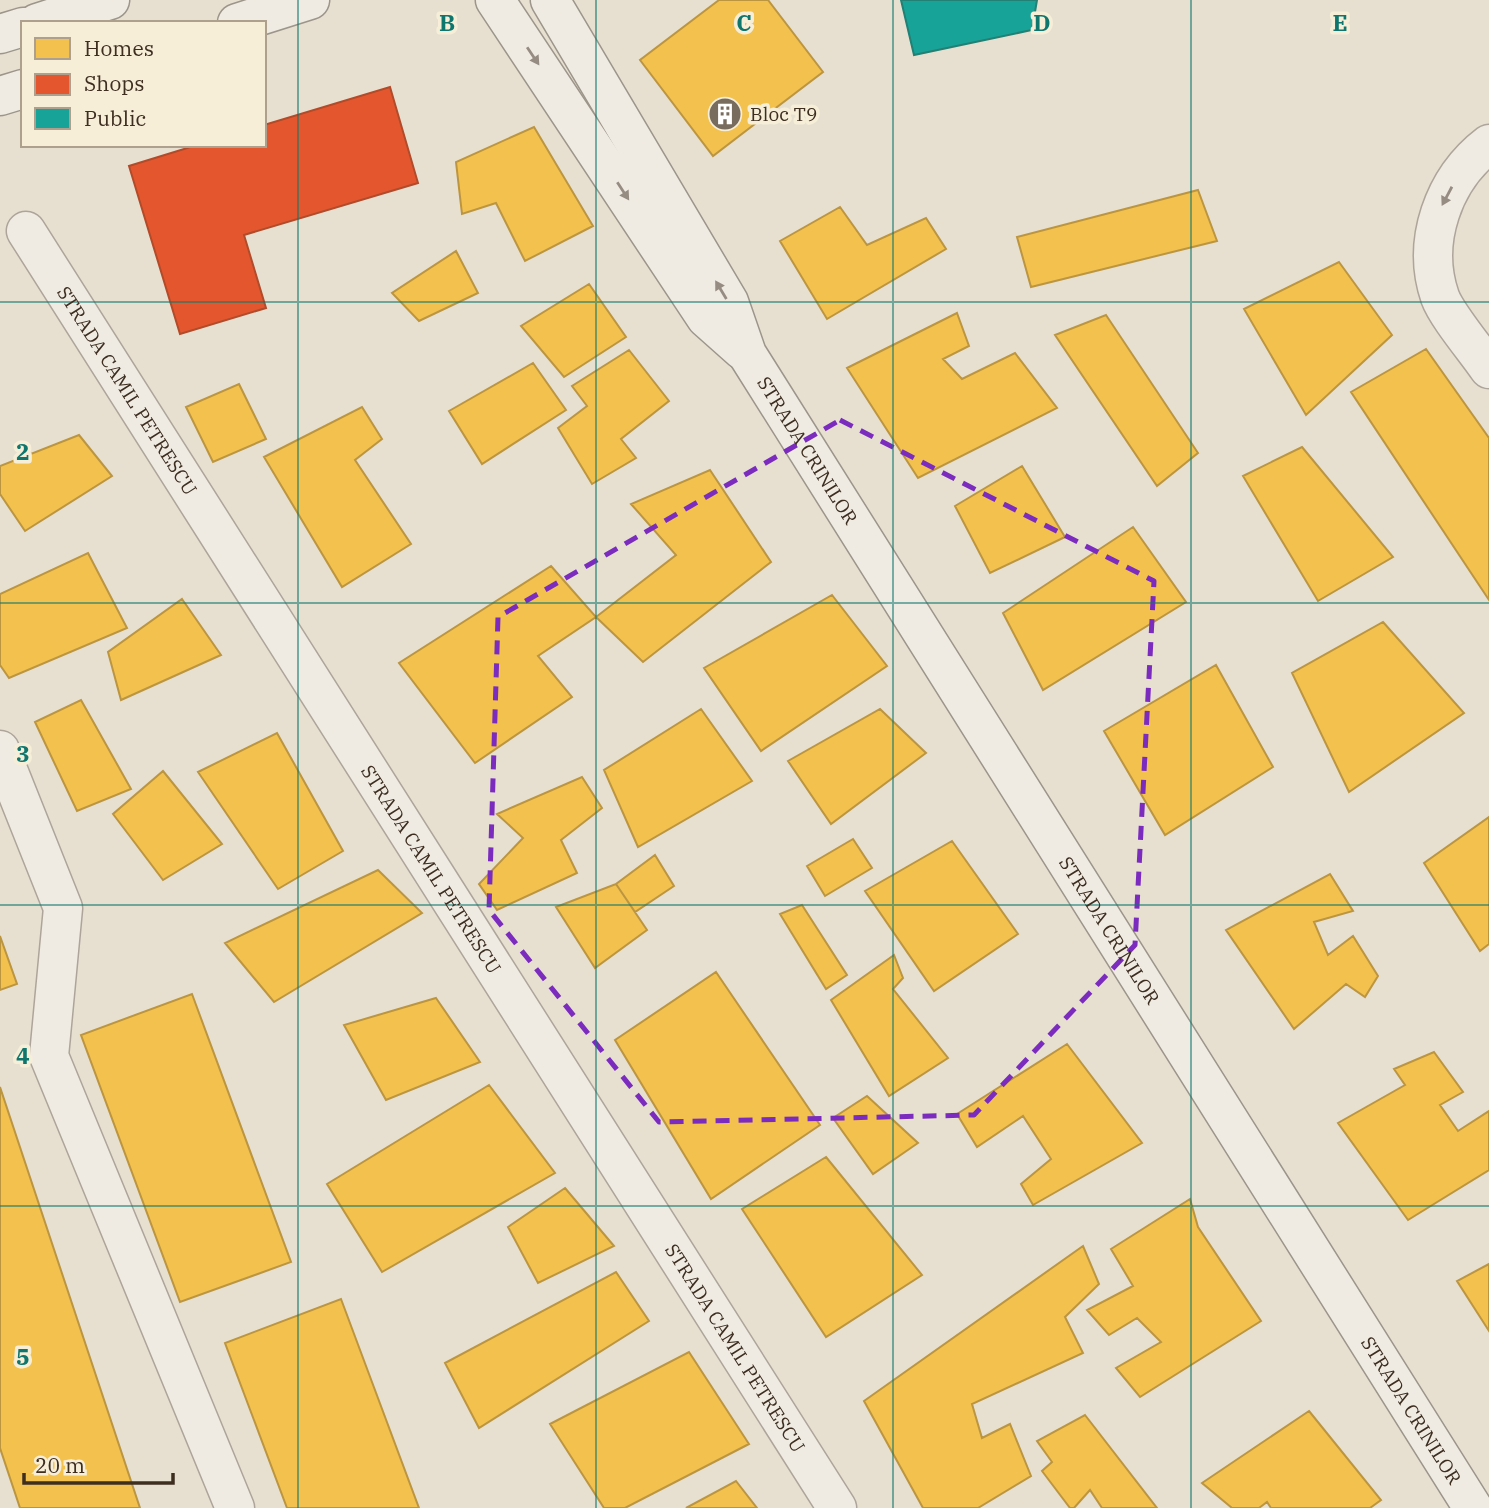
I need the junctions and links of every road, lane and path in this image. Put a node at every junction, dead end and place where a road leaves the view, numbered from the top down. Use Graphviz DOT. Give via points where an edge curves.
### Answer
graph roads {
  1 [pos="110,0"];
  2 [pos="310,0"];
  3 [pos="495,0"];
  4 [pos="550,0"];
  5 [pos="43,21"];
  6 [pos="243,21"];
  7 [pos="21,28"];
  8 [pos="0,34"];
  9 [pos="21,90"];
  10 [pos="0,96"];
  11 [pos="1489,144"];
  12 [pos="26,231"];
  13 [pos="747,354"];
  14 [pos="1489,369"];
  15 [pos="0,750"];
  16 [pos="235,1508"];
  17 [pos="837,1508"];
  18 [pos="1473,1508"];
  1 -- 5 [label="street"];
  2 -- 6 [label="street"];
  3 -- 13 [label="street, STRADA CRINILOR, one-way" via="706,318"];
  13 -- 4 [label="street, STRADA CRINILOR, one-way" via="729,303"];
  7 -- 8 [label="street"];
  9 -- 10 [label="street"];
  11 -- 14 [label="street, one-way" via="1471,157 1443,200 1433,247 1440,298"];
  12 -- 17 [label="street, STRADA CAMIL PETRESCU"];
  13 -- 18 [label="street, STRADA CRINILOR"];
  15 -- 16 [label="street" via="63,908 49,1056"];
}
